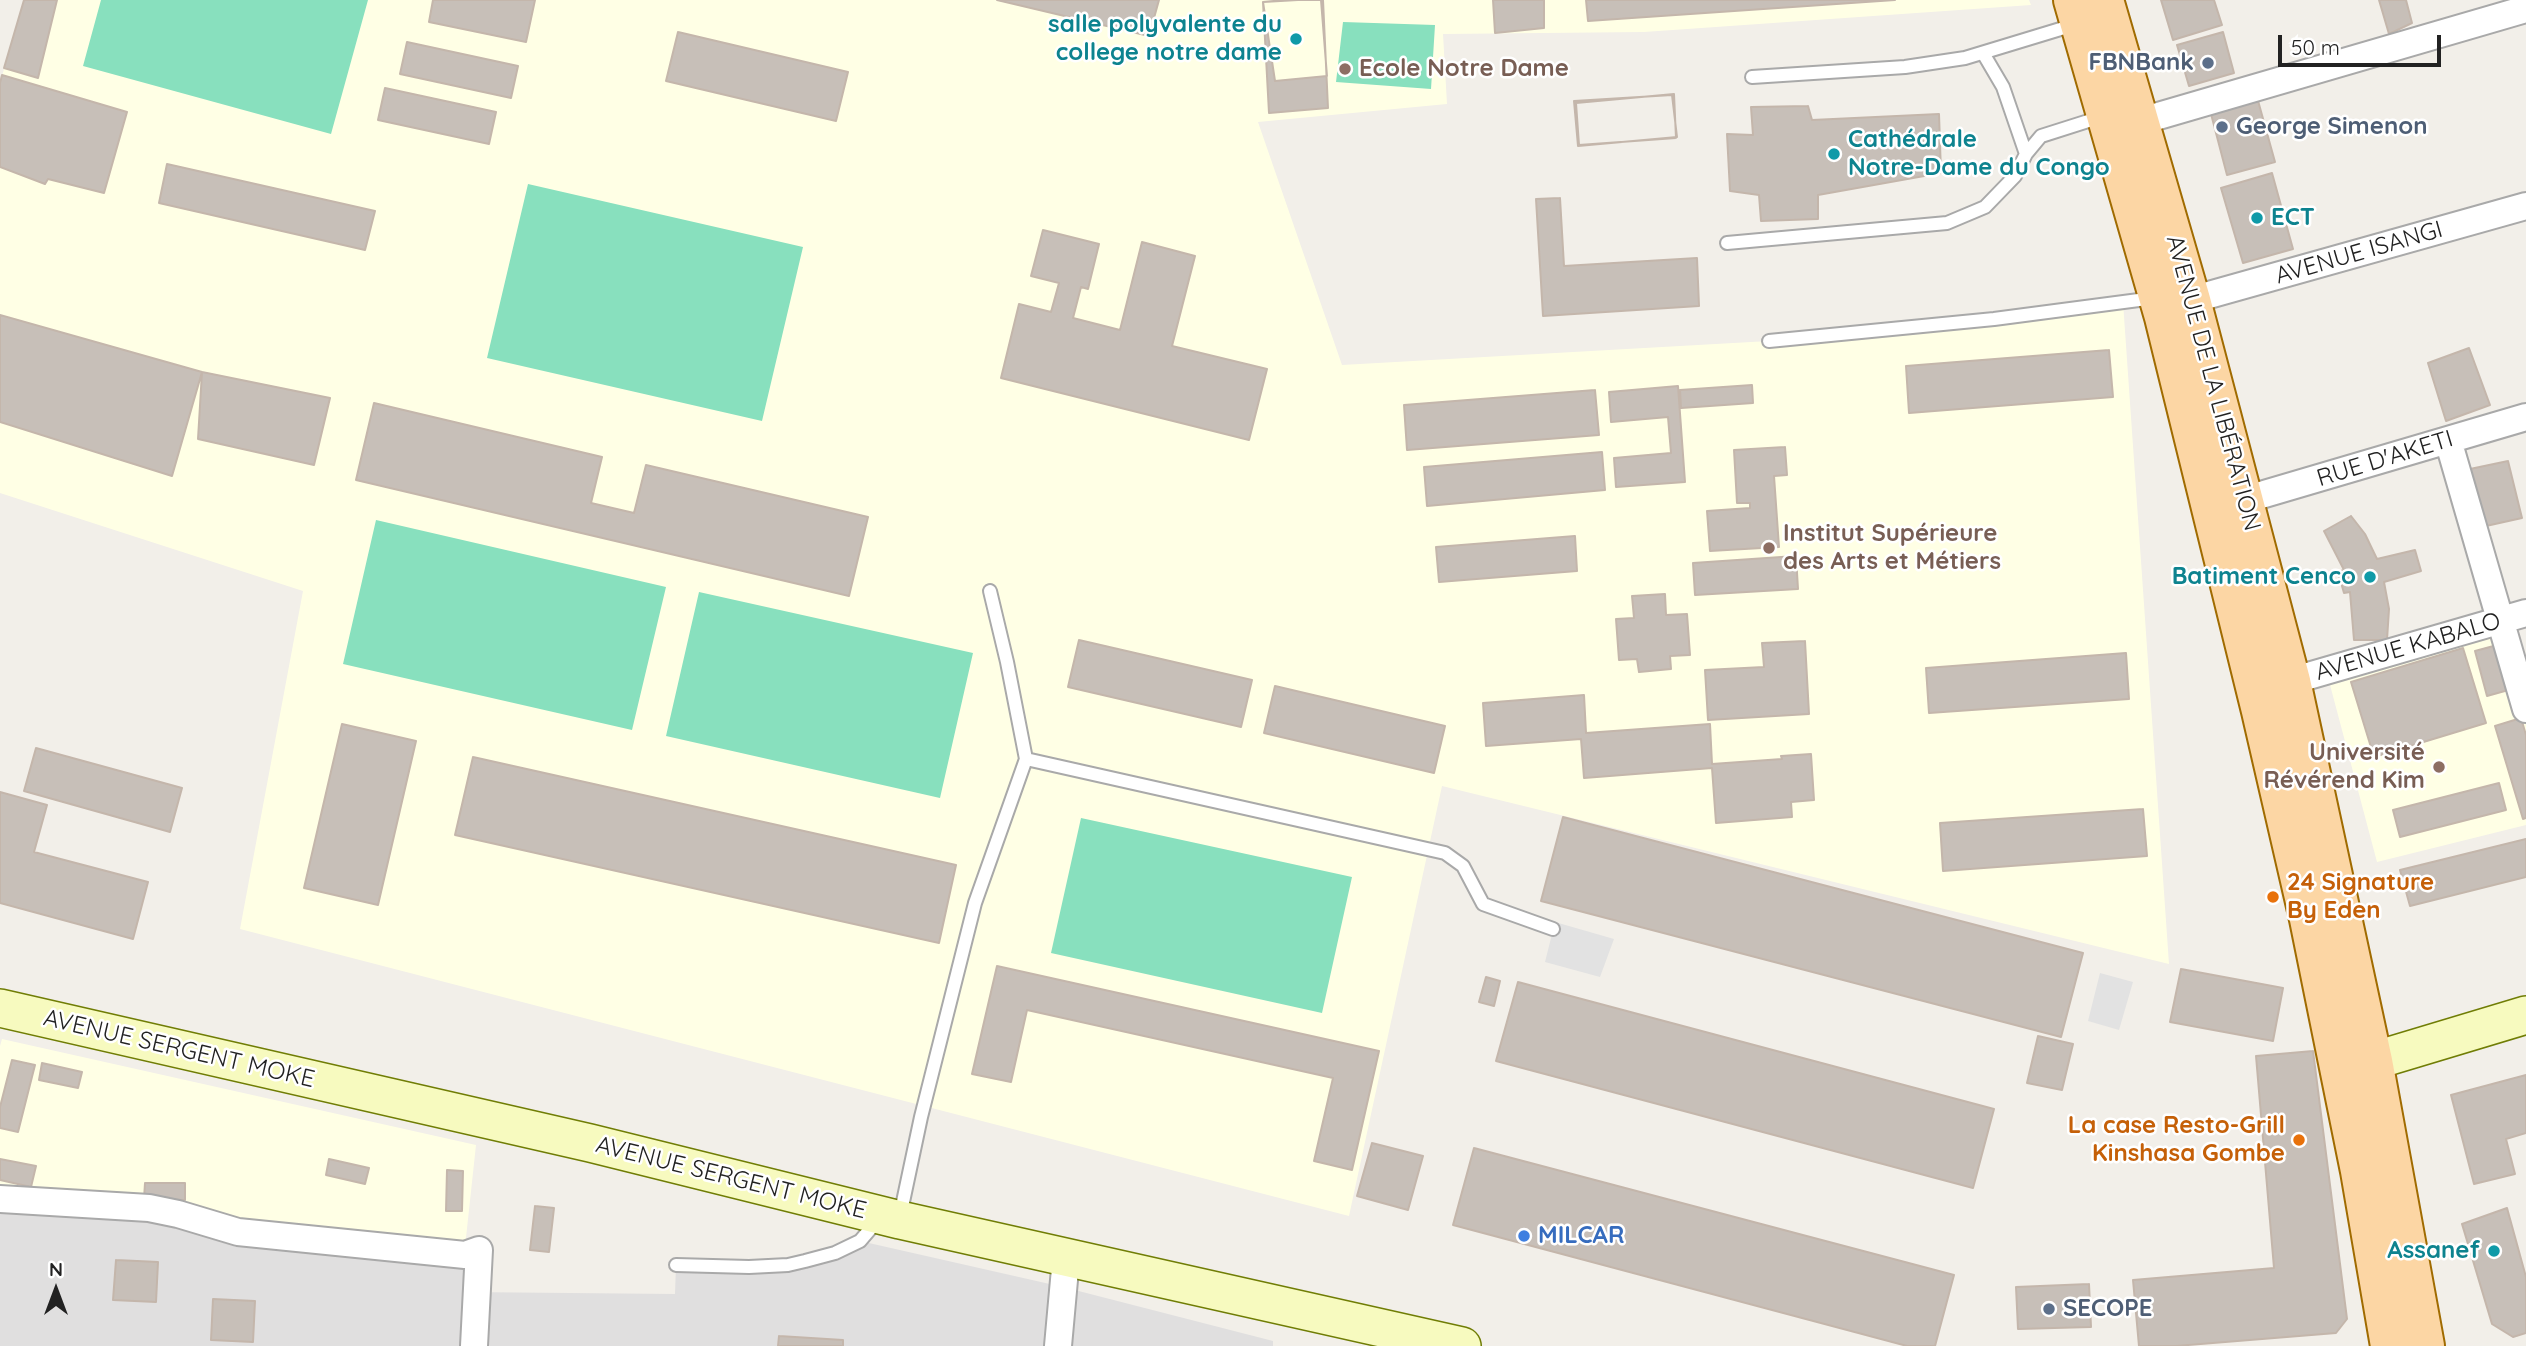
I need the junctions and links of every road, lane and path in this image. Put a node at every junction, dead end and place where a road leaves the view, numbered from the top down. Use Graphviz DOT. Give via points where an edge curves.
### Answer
graph roads {
  1 [pos="2086,8"];
  2 [pos="2526,9"];
  3 [pos="1983,52"];
  4 [pos="1752,77"];
  5 [pos="2120,122"];
  6 [pos="2026,154"];
  7 [pos="2526,206"];
  8 [pos="1727,243"];
  9 [pos="2175,299"];
  10 [pos="1769,341"];
  11 [pos="2526,417"];
  12 [pos="2448,440"];
  13 [pos="2244,500"];
  14 [pos="990,591"];
  15 [pos="2526,613"];
  16 [pos="2500,621"];
  17 [pos="2291,681"];
  18 [pos="2526,709"];
  19 [pos="1026,759"];
  20 [pos="1553,929"];
  21 [pos="0,1009"];
  22 [pos="2526,1015"];
  23 [pos="2356,1064"];
  24 [pos="0,1199"];
  25 [pos="887,1217"];
  26 [pos="1066,1258"];
  27 [pos="676,1265"];
  28 [pos="474,1346"];
  29 [pos="1058,1346"];
  30 [pos="1462,1346"];
  31 [pos="2390,1346"];
  32 [pos="2425,1346"];
  1 -- 3 [label="lane"];
  1 -- 5 [label="main road, AVENUE DE LA LIBÉRATION"];
  2 -- 5 [label="street"];
  3 -- 4 [label="lane" via="1905,67"];
  3 -- 6 [label="lane" via="2003,87"];
  5 -- 6 [label="lane" via="2041,136"];
  5 -- 9 [label="main road, AVENUE DE LA LIBÉRATION"];
  6 -- 8 [label="lane" via="2015,176 1985,207 1947,223"];
  7 -- 9 [label="street, AVENUE ISANGI"];
  9 -- 10 [label="lane"];
  9 -- 13 [label="main road, AVENUE DE LA LIBÉRATION"];
  9 -- 23 [label="main road, AVENUE DE LA LIBÉRATION" via="2309,919"];
  11 -- 12 [label="street, RUE D'AKETI"];
  12 -- 13 [label="street, RUE D'AKETI"];
  12 -- 16 [label="street"];
  13 -- 17 [label="main road, AVENUE DE LA LIBÉRATION"];
  14 -- 19 [label="lane"];
  15 -- 16 [label="street, AVENUE KABALO"];
  16 -- 17 [label="street, AVENUE KABALO"];
  16 -- 18 [label="street"];
  17 -- 23 [label="main road, AVENUE DE LA LIBÉRATION"];
  19 -- 20 [label="lane" via="1445,853 1463,866 1483,904"];
  19 -- 25 [label="lane" via="975,902 921,1117"];
  21 -- 25 [label="main road, AVENUE SERGENT MOKE" via="590,1143"];
  22 -- 23 [label="main road"];
  23 -- 31 [label="main road, AVENUE DE LA LIBÉRATION" via="2360,1171"];
  23 -- 32 [label="main road, AVENUE DE LA LIBÉRATION"];
  24 -- 28 [label="street" via="149,1208 238,1232 465,1255 478,1250"];
  25 -- 26 [label="main road, AVENUE SERGENT MOKE"];
  25 -- 27 [label="lane" via="860,1241 788,1265"];
  26 -- 29 [label="street"];
  26 -- 30 [label="main road, AVENUE SERGENT MOKE"];
}
